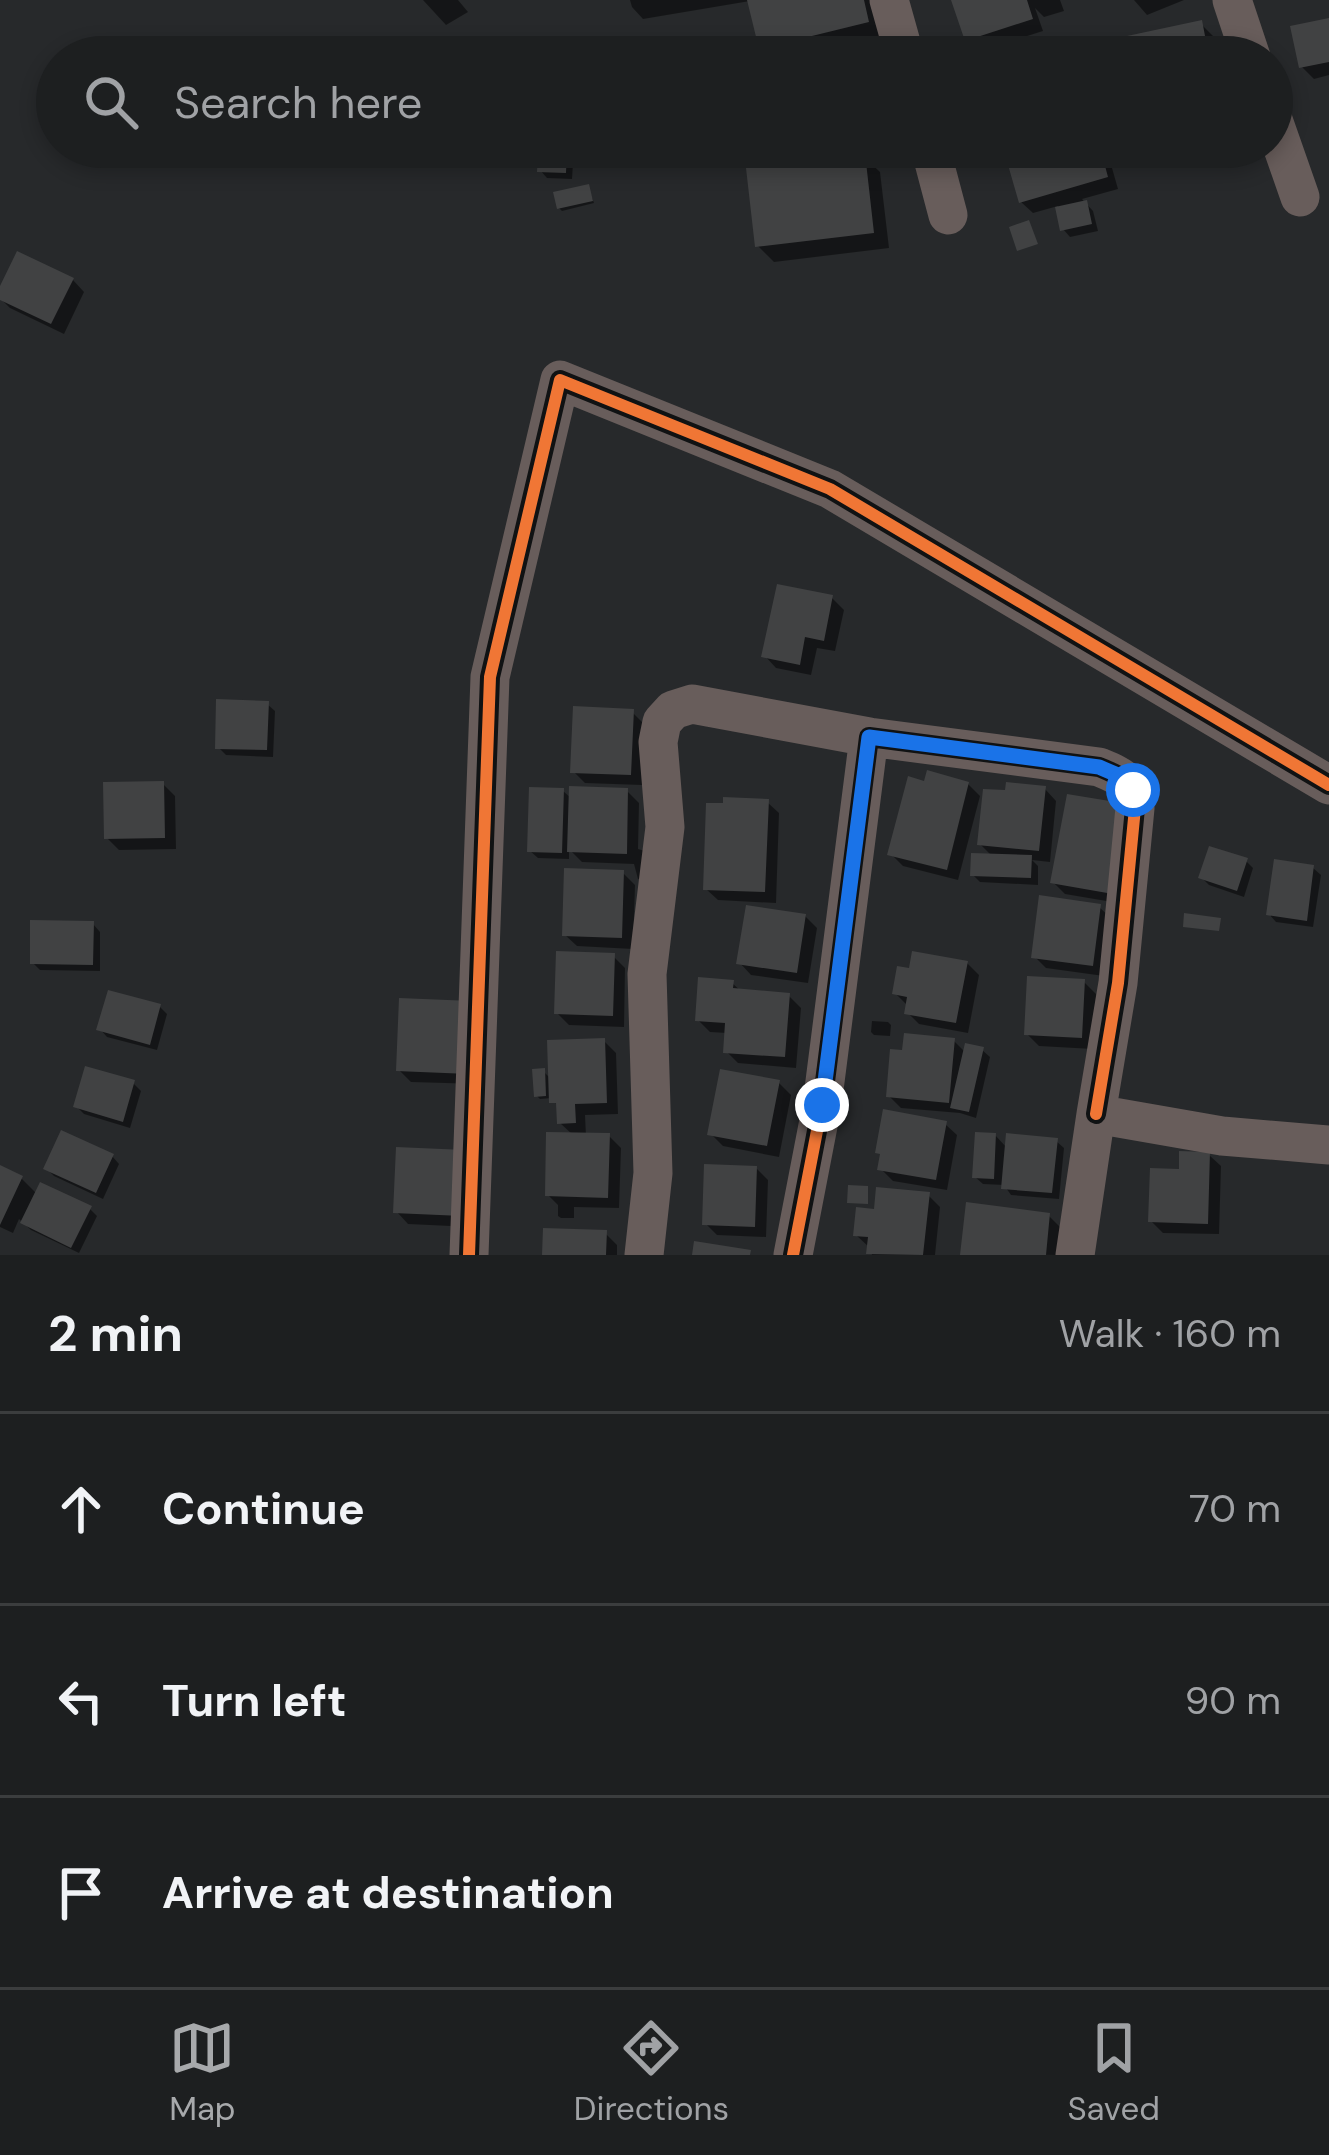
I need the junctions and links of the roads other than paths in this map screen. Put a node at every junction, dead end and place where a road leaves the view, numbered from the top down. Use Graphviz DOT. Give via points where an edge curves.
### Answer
graph roads {
  1 [pos="889,0"];
  2 [pos="1232,0"];
  3 [pos="899,36"];
  4 [pos="1245,36"];
  5 [pos="936,168"];
  6 [pos="1290,168"];
  7 [pos="1300,197"];
  8 [pos="948,215"];
  9 [pos="869,737"];
  10 [pos="1329,785"];
  11 [pos="1096,1114"];
  12 [pos="1329,1145"];
  13 [pos="469,1255"];
  14 [pos="644,1255"];
  15 [pos="793,1255"];
  16 [pos="1075,1255"];
  1 -- 3 [label="street"];
  2 -- 4 [label="street"];
  5 -- 8 [label="street"];
  6 -- 7 [label="street"];
  9 -- 11 [label="street" via="1099,767 1133,790 1118,983"];
  9 -- 14 [label="street" via="692,704 662,722 665,827 647,974 653,1173"];
  9 -- 15 [label="street" via="822,1105"];
  10 -- 13 [label="street" via="830,489 560,380 490,676"];
  11 -- 12 [label="street"];
  11 -- 16 [label="street"];
}
